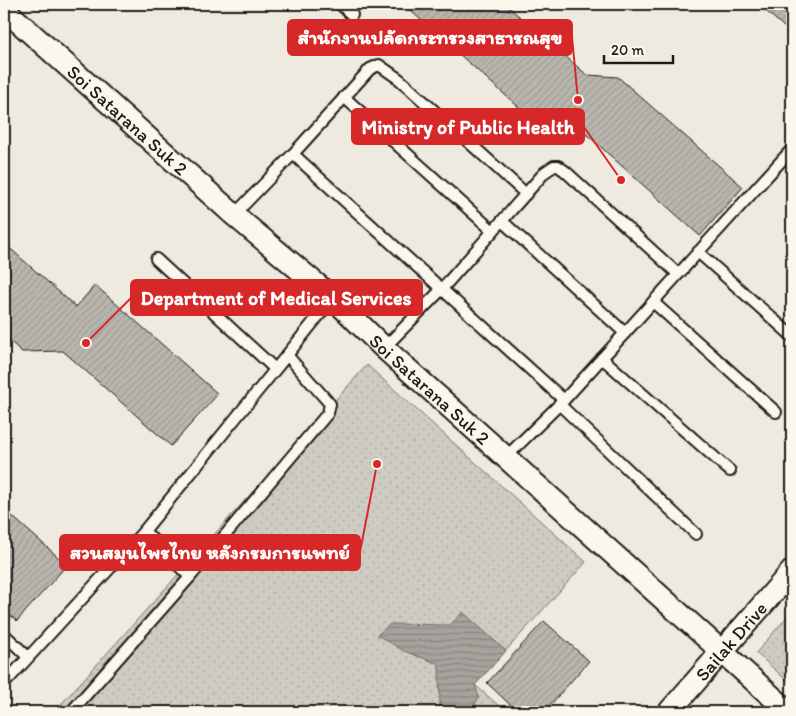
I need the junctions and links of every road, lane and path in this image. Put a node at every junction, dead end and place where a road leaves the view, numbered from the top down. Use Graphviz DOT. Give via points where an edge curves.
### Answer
graph roads {
  1 [pos="340,4"];
  2 [pos="4,8"];
  3 [pos="352,15"];
  4 [pos="344,97"];
  5 [pos="792,149"];
  6 [pos="293,154"];
  7 [pos="526,194"];
  8 [pos="234,215"];
  9 [pos="502,221"];
  10 [pos="493,231"];
  11 [pos="698,252"];
  12 [pos="156,259"];
  13 [pos="678,274"];
  14 [pos="441,290"];
  15 [pos="332,298"];
  16 [pos="653,302"];
  17 [pos="625,333"];
  18 [pos="792,336"];
  19 [pos="384,348"];
  20 [pos="287,355"];
  21 [pos="602,358"];
  22 [pos="275,369"];
  23 [pos="561,402"];
  24 [pos="776,412"];
  25 [pos="506,457"];
  26 [pos="730,471"];
  27 [pos="144,531"];
  28 [pos="696,534"];
  29 [pos="792,571"];
  30 [pos="190,578"];
  31 [pos="4,634"];
  32 [pos="721,652"];
  33 [pos="28,658"];
  34 [pos="4,684"];
  35 [pos="71,712"];
  36 [pos="669,712"];
  37 [pos="788,712"];
  1 -- 3 [label="lane"];
  2 -- 8 [label="street, Soi Satarana Suk 2"];
  4 -- 6 [label="lane"];
  4 -- 7 [label="lane" via="370,69 379,65 399,79"];
  4 -- 10 [label="lane"];
  5 -- 11 [label="lane"];
  6 -- 8 [label="lane"];
  6 -- 14 [label="lane"];
  7 -- 9 [label="lane"];
  7 -- 13 [label="lane" via="549,168 558,166"];
  8 -- 15 [label="street, Soi Satarana Suk 2"];
  9 -- 10 [label="lane"];
  9 -- 17 [label="lane"];
  10 -- 14 [label="lane"];
  11 -- 13 [label="lane"];
  11 -- 18 [label="lane"];
  12 -- 22 [label="lane"];
  13 -- 16 [label="lane"];
  14 -- 19 [label="lane"];
  14 -- 23 [label="lane"];
  15 -- 19 [label="street, Soi Satarana Suk 2"];
  15 -- 20 [label="lane"];
  16 -- 17 [label="lane"];
  16 -- 24 [label="lane"];
  17 -- 21 [label="lane"];
  19 -- 25 [label="street, Soi Satarana Suk 2"];
  20 -- 22 [label="lane"];
  20 -- 30 [label="lane" via="330,404 328,414"];
  21 -- 23 [label="lane"];
  21 -- 26 [label="lane"];
  22 -- 27 [label="lane"];
  23 -- 25 [label="lane"];
  23 -- 28 [label="lane"];
  25 -- 32 [label="street, Soi Satarana Suk 2"];
  27 -- 30 [label="lane"];
  27 -- 33 [label="lane"];
  29 -- 32 [label="street, Sailak Drive"];
  30 -- 35 [label="lane"];
  31 -- 33 [label="lane"];
  32 -- 36 [label="street, Sailak Drive"];
  32 -- 37 [label="street, Soi Satarana Suk 2"];
  33 -- 34 [label="lane"];
}
